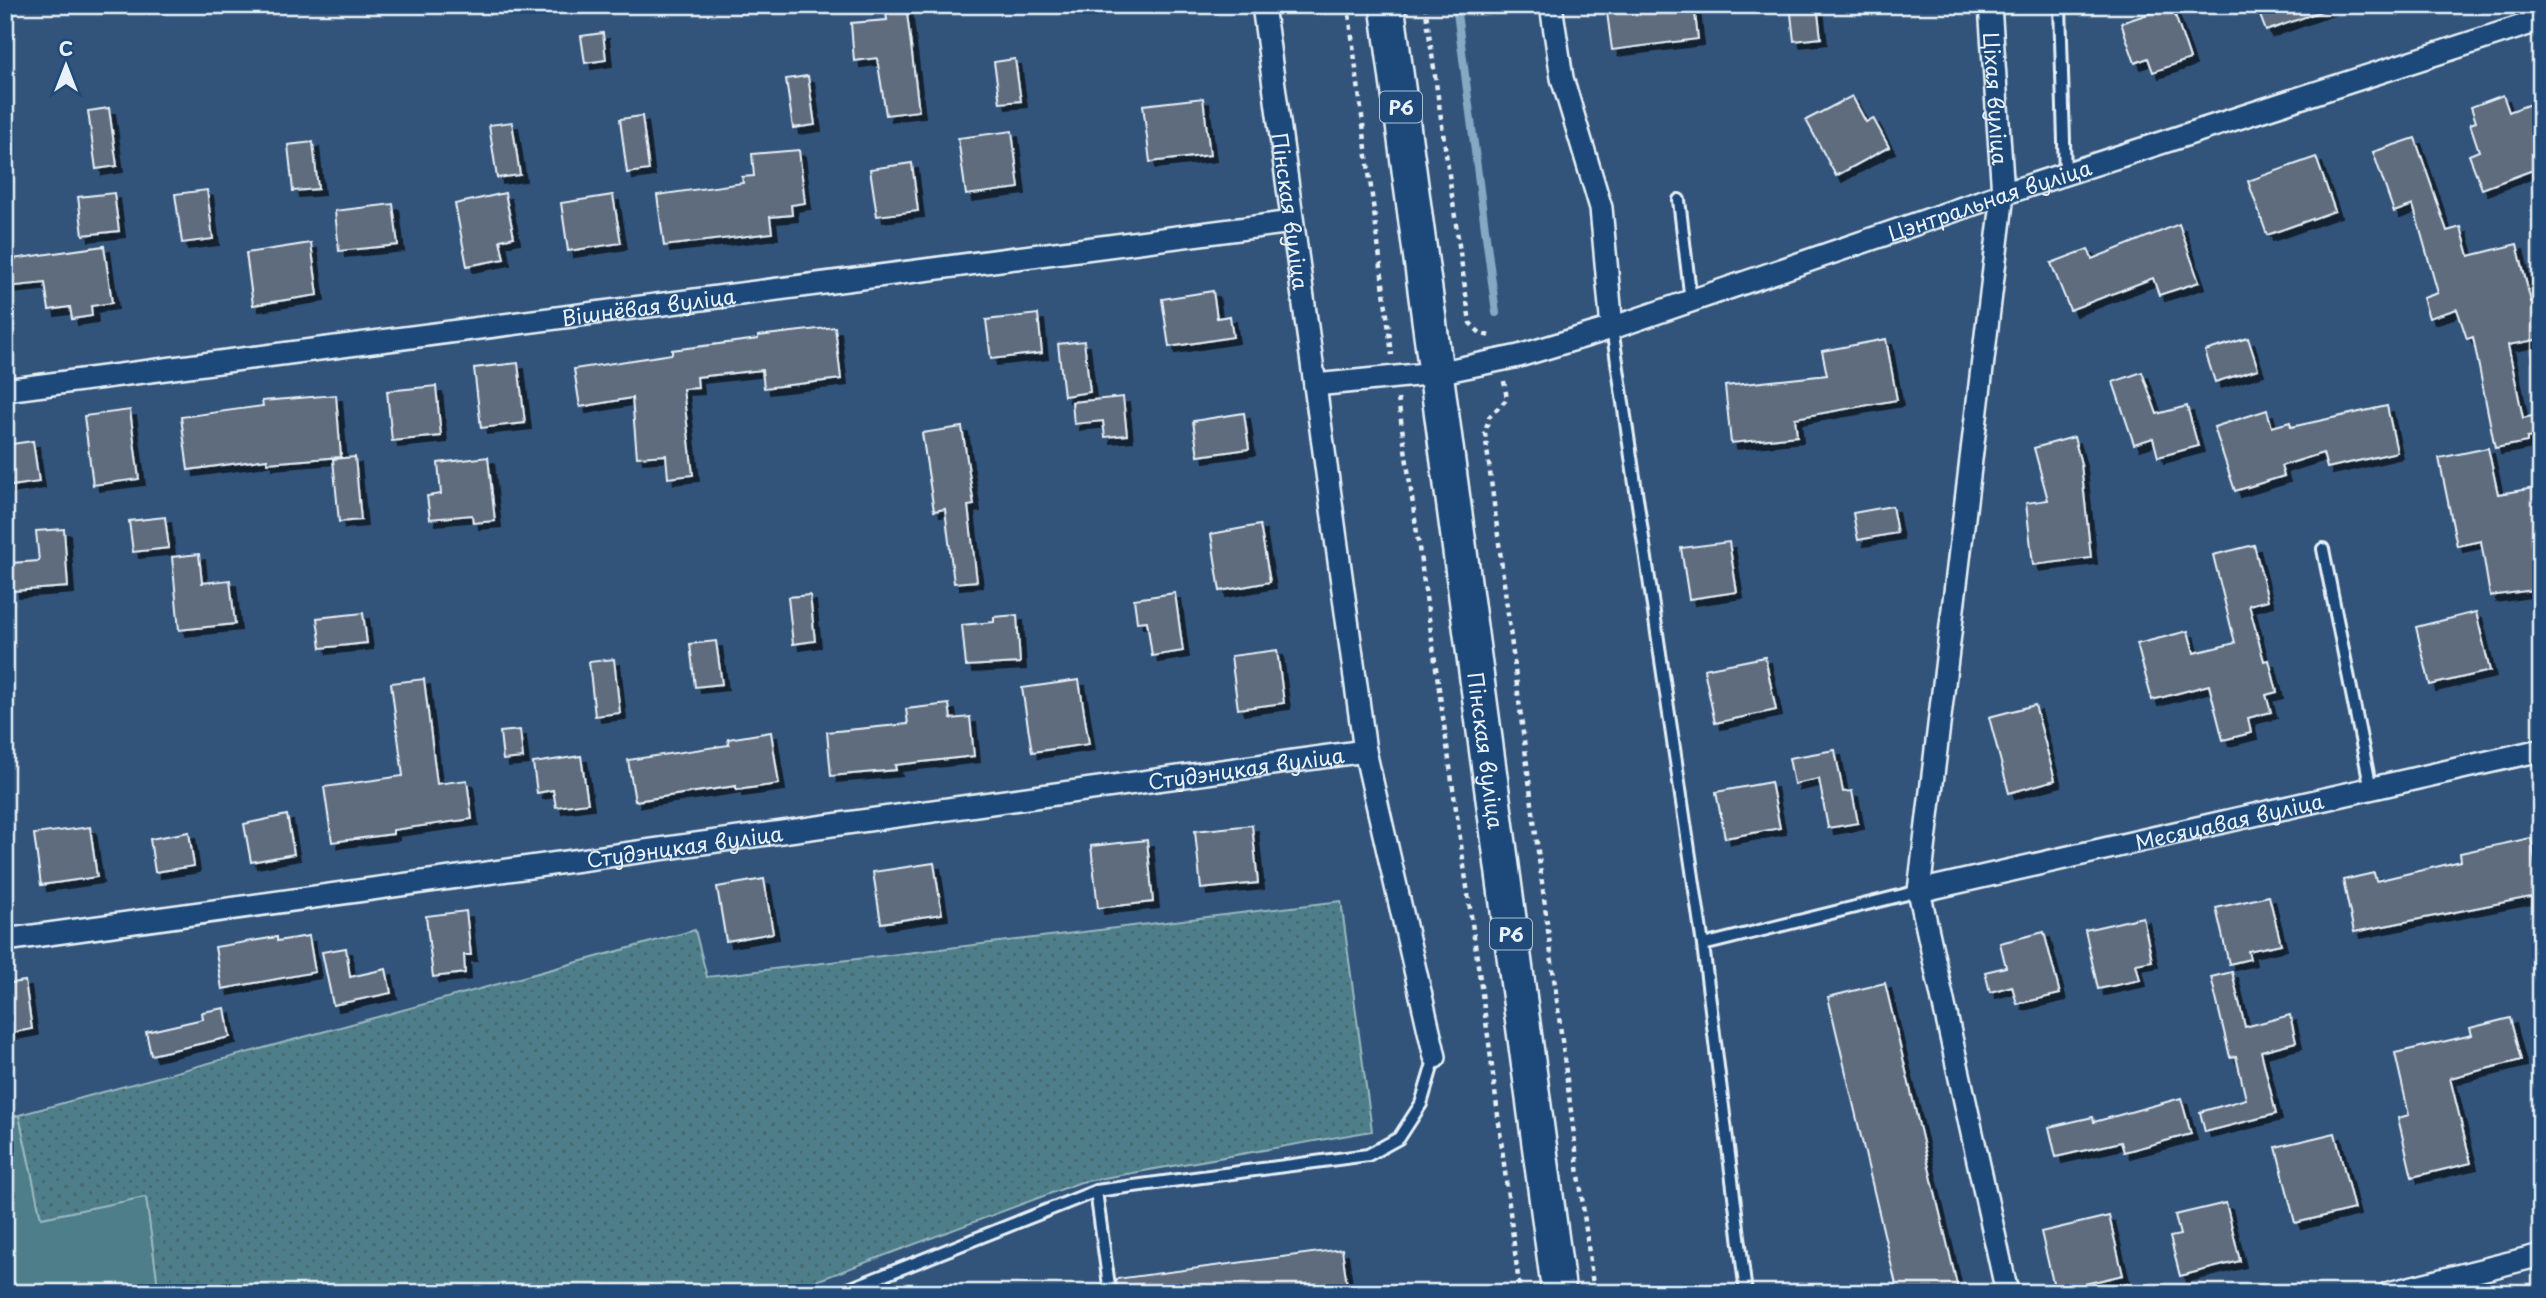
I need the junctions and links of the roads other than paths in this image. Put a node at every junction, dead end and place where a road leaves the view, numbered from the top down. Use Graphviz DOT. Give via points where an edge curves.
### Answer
graph roads {
  1 [pos="1263,5"];
  2 [pos="1387,5"];
  3 [pos="1551,5"];
  4 [pos="1990,5"];
  5 [pos="2060,5"];
  6 [pos="2541,20"];
  7 [pos="2065,176"];
  8 [pos="2003,194"];
  9 [pos="1679,200"];
  10 [pos="1292,222"];
  11 [pos="1691,301"];
  12 [pos="1612,328"];
  13 [pos="1437,373"];
  14 [pos="1315,385"];
  15 [pos="5,390"];
  16 [pos="2323,549"];
  17 [pos="2541,750"];
  18 [pos="1364,751"];
  19 [pos="2371,789"];
  20 [pos="1919,891"];
  21 [pos="5,940"];
  22 [pos="1703,945"];
  23 [pos="1435,1057"];
  24 [pos="1096,1191"];
  25 [pos="2541,1255"];
  26 [pos="839,1293"];
  27 [pos="1110,1293"];
  28 [pos="1559,1293"];
  29 [pos="1746,1293"];
  30 [pos="2007,1293"];
  31 [pos="2389,1293"];
  1 -- 10 [label="street, Пінская вуліца"];
  2 -- 13 [label="main road, Пінская вуліца / Р6"];
  3 -- 12 [label="street" via="1562,78 1601,208"];
  4 -- 8 [label="street, Ціхая вуліца"];
  5 -- 7 [label="lane"];
  6 -- 7 [label="street, Цэнтральная вуліца"];
  7 -- 8 [label="street, Цэнтральная вуліца"];
  8 -- 11 [label="street, Цэнтральная вуліца"];
  8 -- 20 [label="street, Ціхая вуліца"];
  9 -- 11 [label="lane"];
  10 -- 14 [label="street, Пінская вуліца"];
  10 -- 15 [label="street, Вішнёвая вуліца"];
  11 -- 12 [label="street, Цэнтральная вуліца"];
  12 -- 13 [label="street, Цэнтральная вуліца"];
  12 -- 22 [label="lane"];
  13 -- 14 [label="street, Цэнтральная вуліца"];
  13 -- 28 [label="main road, Пінская вуліца / Р6"];
  14 -- 18 [label="street, Пінская вуліца"];
  16 -- 19 [label="lane"];
  17 -- 19 [label="street, Месяцавая вуліца"];
  18 -- 21 [label="street, Студэнцкая вуліца"];
  18 -- 23 [label="street, Пінская вуліца"];
  19 -- 20 [label="street, Месяцавая вуліца"];
  20 -- 22 [label="lane"];
  20 -- 30 [label="street, Ціхая вуліца"];
  22 -- 29 [label="lane"];
  23 -- 24 [label="lane" via="1420,1104 1399,1138 1368,1155"];
  24 -- 26 [label="lane"];
  24 -- 27 [label="lane"];
  25 -- 31 [label="street"];
}
